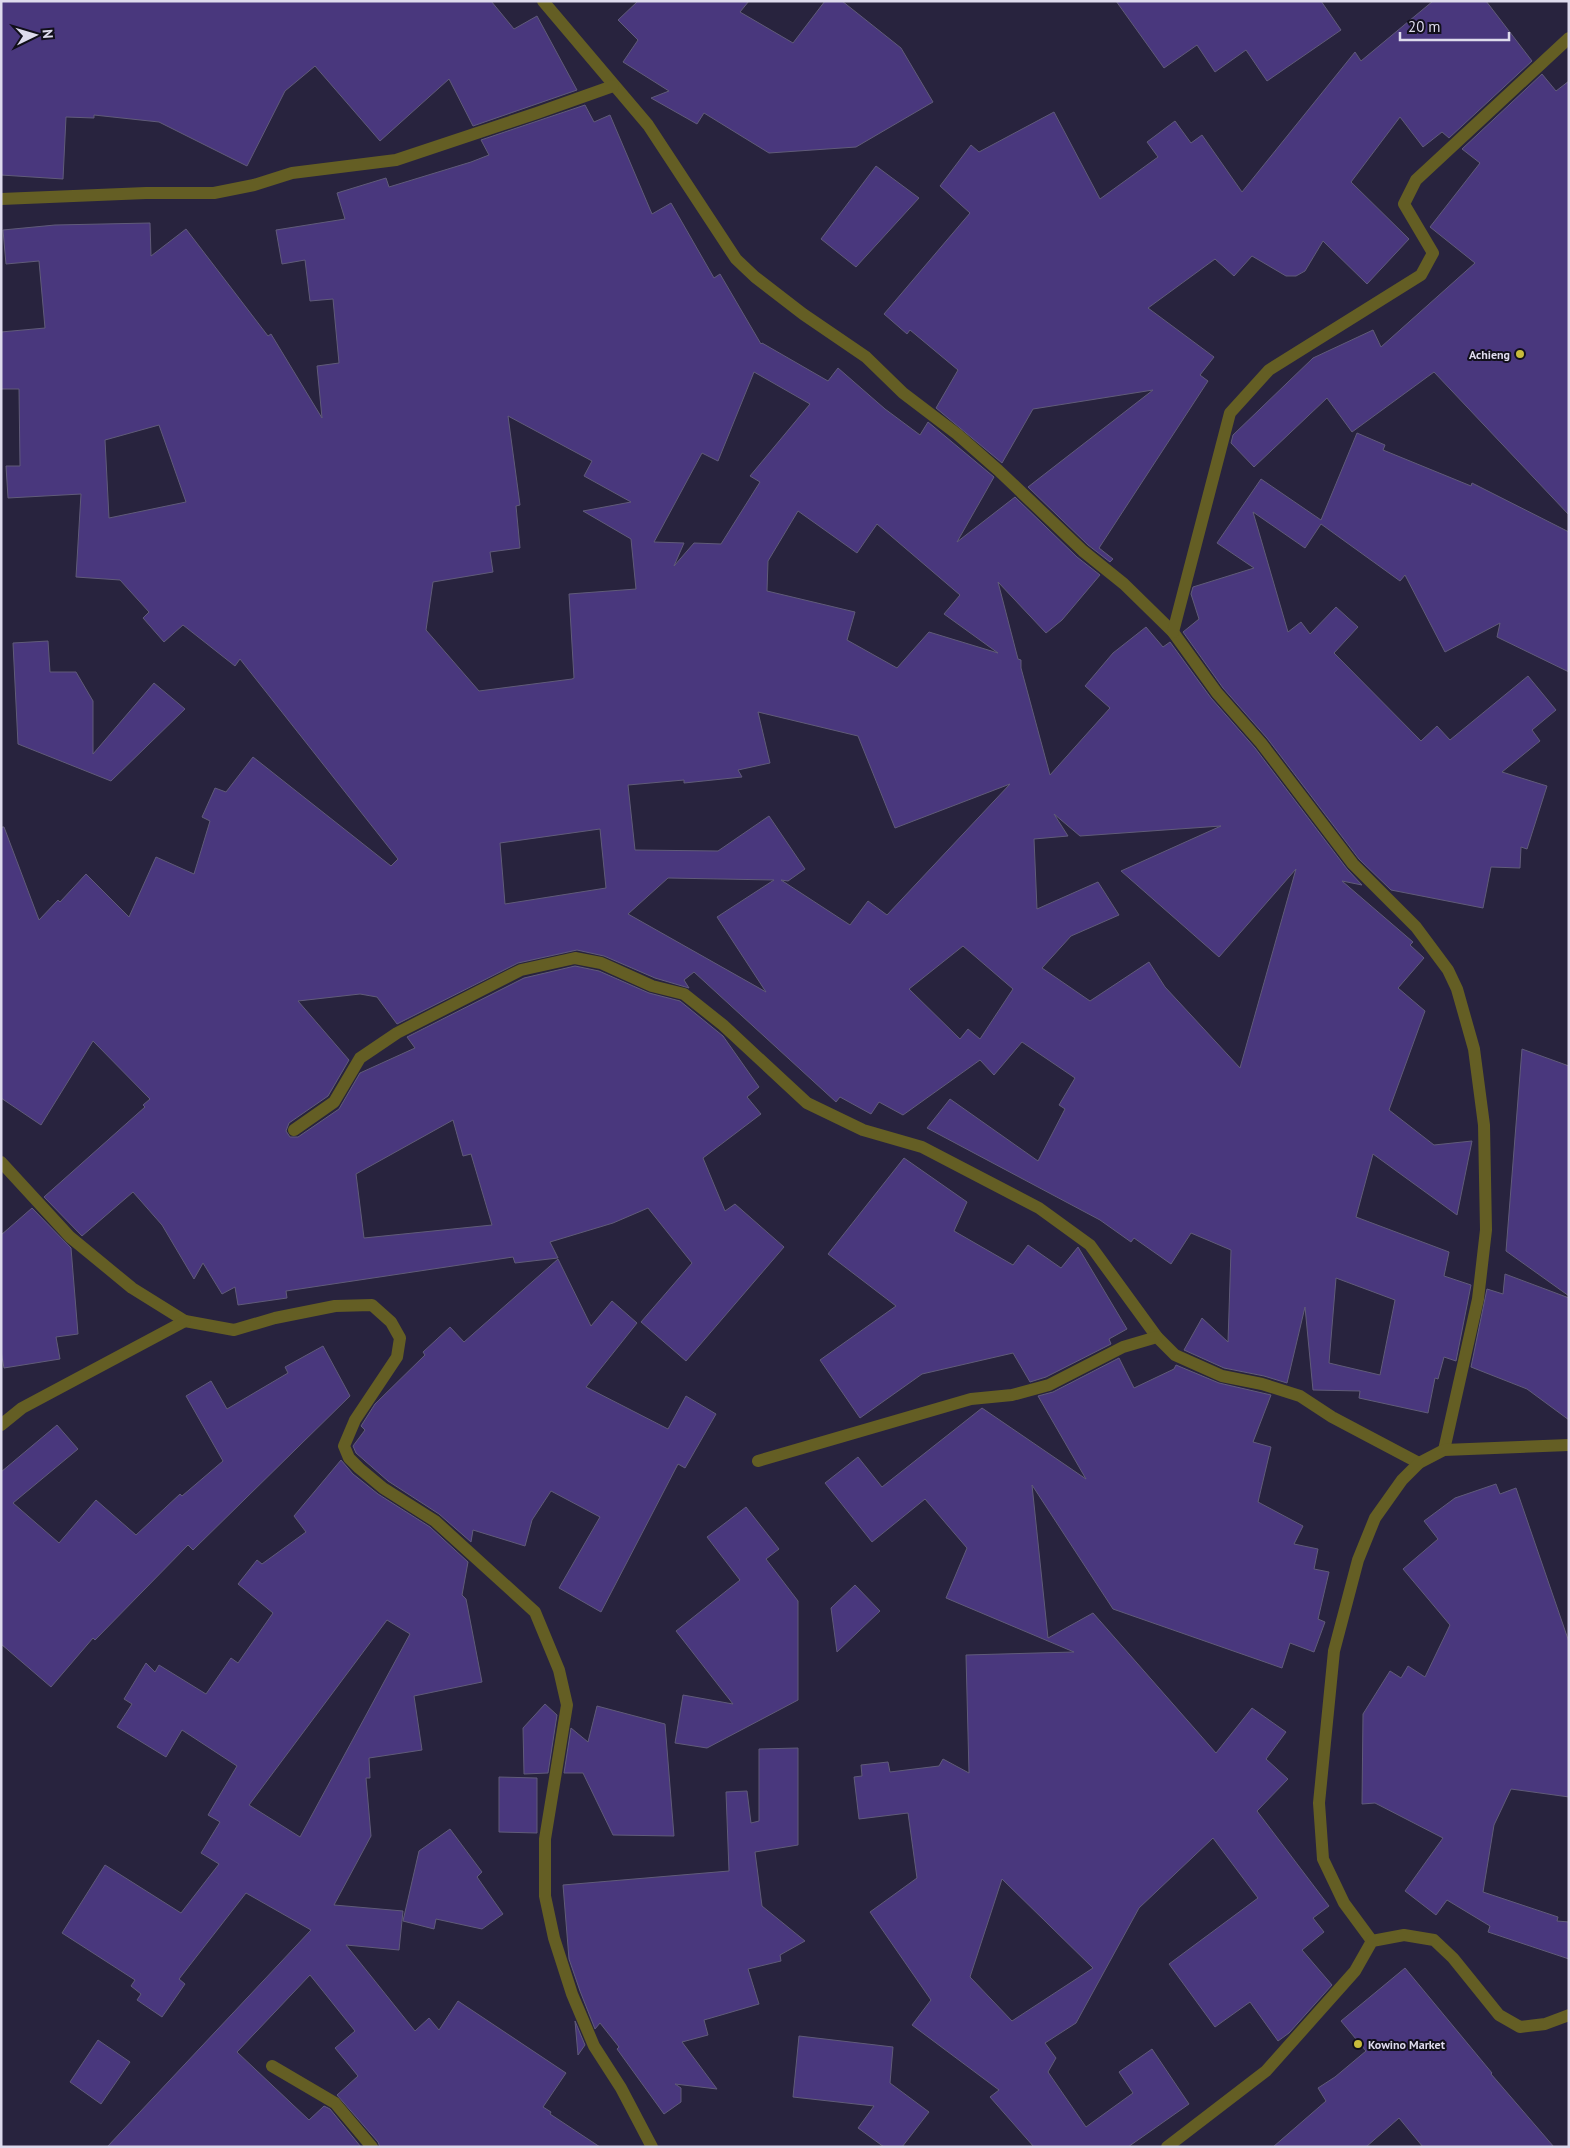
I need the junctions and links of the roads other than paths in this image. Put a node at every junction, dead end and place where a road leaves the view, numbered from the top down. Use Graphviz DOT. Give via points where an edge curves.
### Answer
graph roads {
  1 [pos="543,1"];
  2 [pos="1569,38"];
  3 [pos="613,86"];
  4 [pos="1,199"];
  5 [pos="1173,632"];
  6 [pos="294,1130"];
  7 [pos="1,1162"];
  8 [pos="185,1321"];
  9 [pos="1157,1337"];
  10 [pos="1,1424"];
  11 [pos="1569,1445"];
  12 [pos="1444,1450"];
  13 [pos="758,1460"];
  14 [pos="1419,1463"];
  15 [pos="1372,1941"];
  16 [pos="1569,2016"];
  17 [pos="272,2066"];
  18 [pos="372,2147"];
  19 [pos="652,2147"];
  20 [pos="1167,2147"];
  1 -- 3 [label="street"];
  2 -- 5 [label="street" via="1416,180 1404,204 1433,253 1421,275 1269,370 1230,413"];
  3 -- 4 [label="street" via="396,160 292,173 214,193"];
  3 -- 5 [label="street" via="648,125 736,259 803,314 866,356 903,393 998,470"];
  5 -- 12 [label="street" via="1217,694 1261,743 1353,864 1416,927 1448,970 1457,989 1474,1049 1484,1125 1486,1230 1478,1299"];
  6 -- 9 [label="street" via="334,1102 360,1058 397,1033 521,970 575,958 602,963 652,986 684,994 723,1025 807,1103 863,1130 922,1147 1039,1208 1090,1245"];
  7 -- 8 [label="street" via="70,1237 132,1288"];
  8 -- 10 [label="street" via="22,1408"];
  8 -- 19 [label="street" via="234,1330 335,1306 372,1305 391,1322 400,1338 397,1358 355,1420 344,1446 349,1458 359,1468 383,1488 435,1521 535,1612 558,1670 567,1705 545,1839 544,1896 572,1994 594,2046"];
  9 -- 13 [label="street" via="1123,1347 1050,1385 1012,1395 970,1399"];
  9 -- 14 [label="street" via="1175,1355 1222,1376 1300,1396 1332,1417"];
  11 -- 12 [label="street"];
  12 -- 14 [label="street"];
  14 -- 15 [label="street" via="1402,1480 1375,1518 1358,1560 1334,1651 1323,1759 1319,1803 1323,1859 1344,1903"];
  15 -- 16 [label="street" via="1404,1935 1434,1940 1453,1958 1499,2015 1520,2027 1545,2024"];
  15 -- 20 [label="street" via="1355,1971 1266,2072"];
  17 -- 18 [label="street" via="335,2103"];
}
